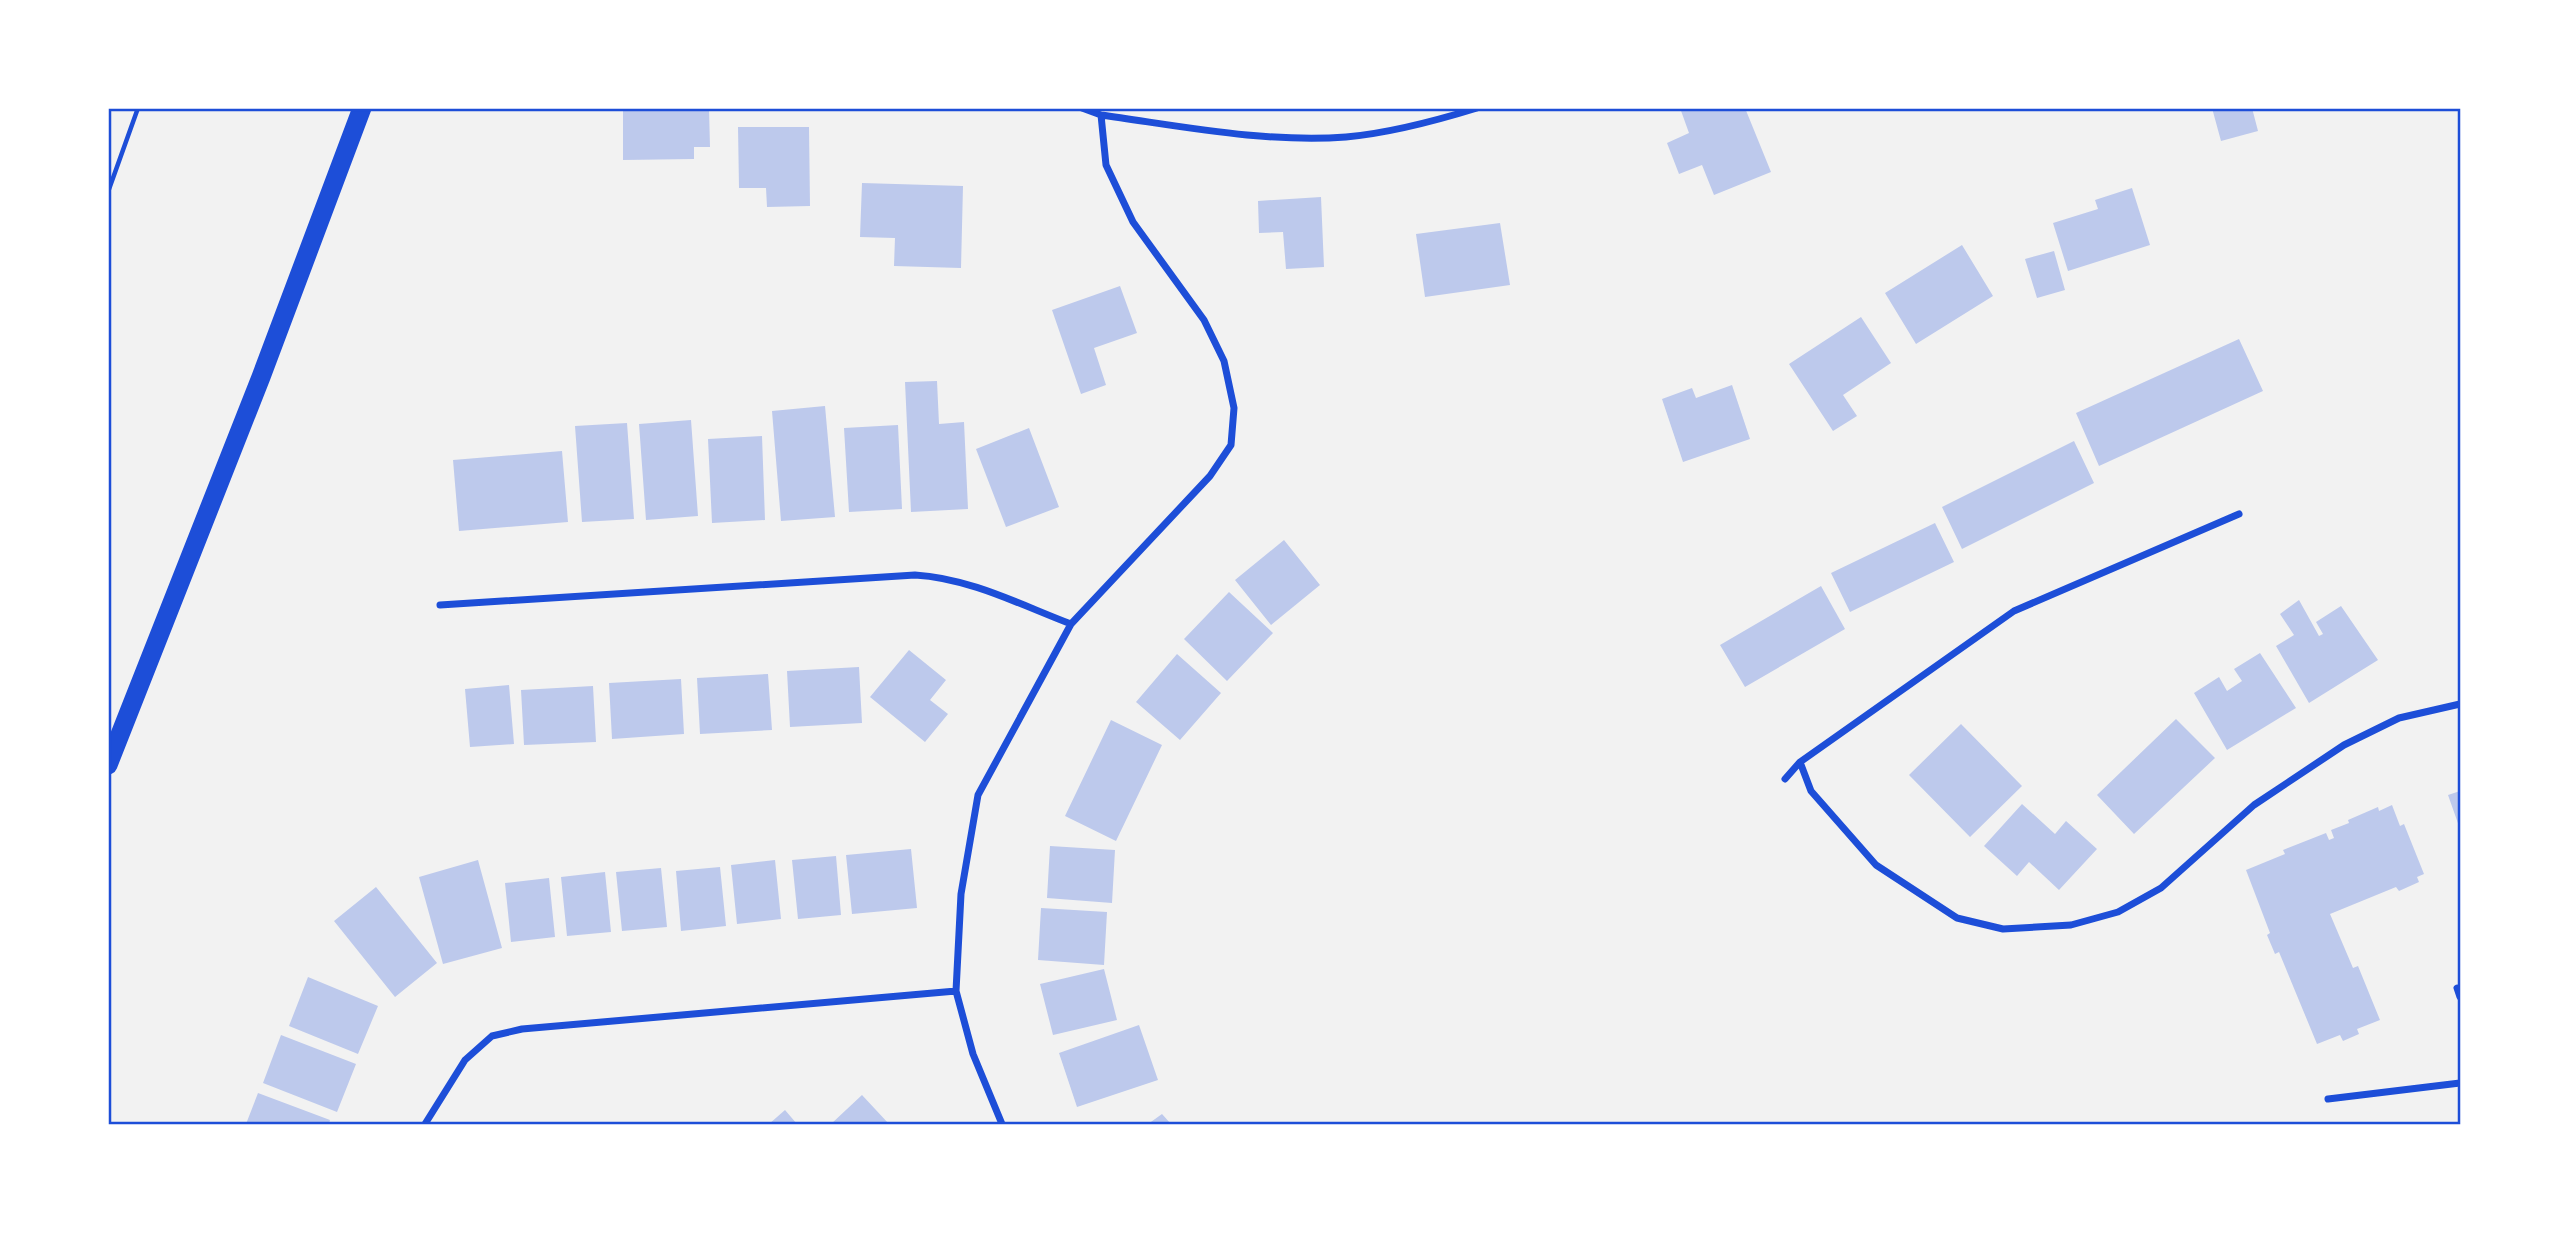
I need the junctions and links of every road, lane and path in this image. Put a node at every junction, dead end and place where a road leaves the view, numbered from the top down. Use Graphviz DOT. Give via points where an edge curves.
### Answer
graph roads {
  1 [pos="138,108"];
  2 [pos="362,108"];
  3 [pos="1082,108"];
  4 [pos="1477,108"];
  5 [pos="1101,115"];
  6 [pos="108,192"];
  7 [pos="2239,513"];
  8 [pos="440,605"];
  9 [pos="1071,624"];
  10 [pos="2460,704"];
  11 [pos="1800,762"];
  12 [pos="108,765"];
  13 [pos="1785,779"];
  14 [pos="2457,988"];
  15 [pos="956,991"];
  16 [pos="2460,997"];
  17 [pos="2460,1083"];
  18 [pos="2328,1099"];
  19 [pos="425,1125"];
  20 [pos="1002,1125"];
  1 -- 6 [label="path"];
  2 -- 12 [label="highway"];
  3 -- 5 [label="street"];
  4 -- 5 [label="street" via="1416,126 1346,137 1257,136"];
  5 -- 9 [label="street" via="1106,164 1133,222 1204,320 1224,361 1234,408 1231,445 1210,476"];
  7 -- 11 [label="street" via="2014,611"];
  8 -- 9 [label="street" via="915,575 972,586"];
  9 -- 15 [label="street" via="978,795 961,894"];
  10 -- 11 [label="street" via="2399,718 2344,745 2254,804 2161,888 2118,912 2071,925 2003,929 1957,918 1876,865 1811,791"];
  11 -- 13 [label="street"];
  14 -- 16 [label="street"];
  15 -- 19 [label="street" via="523,1029 492,1036 465,1060"];
  15 -- 20 [label="street" via="973,1054"];
  17 -- 18 [label="street"];
}
